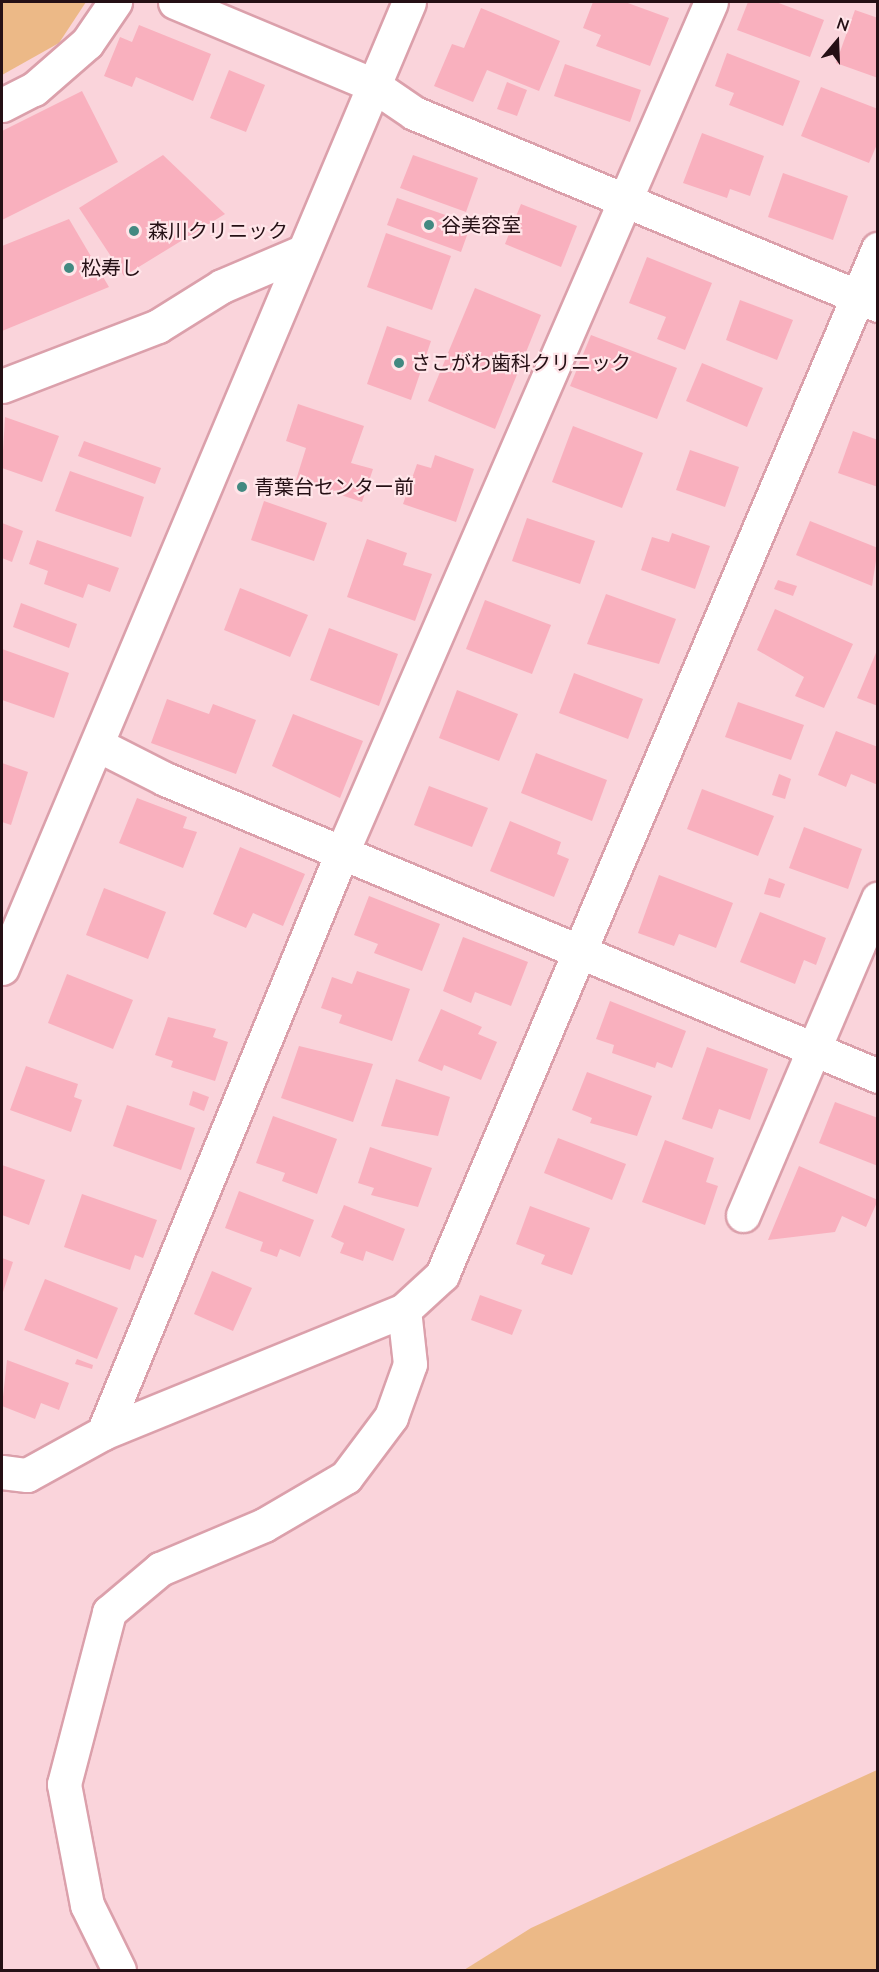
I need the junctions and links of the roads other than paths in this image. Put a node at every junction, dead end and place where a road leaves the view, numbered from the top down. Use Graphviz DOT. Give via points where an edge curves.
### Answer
graph roads {
  1 [pos="115,2"];
  2 [pos="175,2"];
  3 [pos="409,2"];
  4 [pos="711,2"];
  5 [pos="373,85"];
  6 [pos="2,105"];
  7 [pos="623,202"];
  8 [pos="878,249"];
  9 [pos="302,252"];
  10 [pos="867,300"];
  11 [pos="2,386"];
  12 [pos="99,745"];
  13 [pos="343,850"];
  14 [pos="878,899"];
  15 [pos="580,949"];
  16 [pos="2,969"];
  17 [pos="815,1045"];
  18 [pos="878,1076"];
  19 [pos="743,1215"];
  20 [pos="404,1310"];
  21 [pos="103,1433"];
  22 [pos="2,1472"];
  23 [pos="119,1971"];
  1 -- 6 [label="street" via="87,43 34,89"];
  2 -- 5 [label="street"];
  3 -- 5 [label="street"];
  4 -- 7 [label="street"];
  5 -- 7 [label="street" via="414,113"];
  5 -- 9 [label="street"];
  7 -- 10 [label="street"];
  7 -- 13 [label="street"];
  8 -- 10 [label="street"];
  9 -- 11 [label="street" via="222,286 158,326"];
  9 -- 12 [label="street"];
  10 -- 15 [label="street"];
  12 -- 13 [label="street" via="165,779"];
  12 -- 16 [label="street"];
  13 -- 15 [label="street"];
  13 -- 21 [label="street"];
  14 -- 17 [label="street"];
  15 -- 17 [label="street"];
  15 -- 20 [label="street" via="442,1275"];
  17 -- 18 [label="street"];
  17 -- 19 [label="street"];
  20 -- 21 [label="street"];
  20 -- 23 [label="street" via="410,1364 392,1417 346,1477 264,1525 160,1569 109,1612 64,1784 87,1905"];
  21 -- 22 [label="street" via="27,1475"];
}
